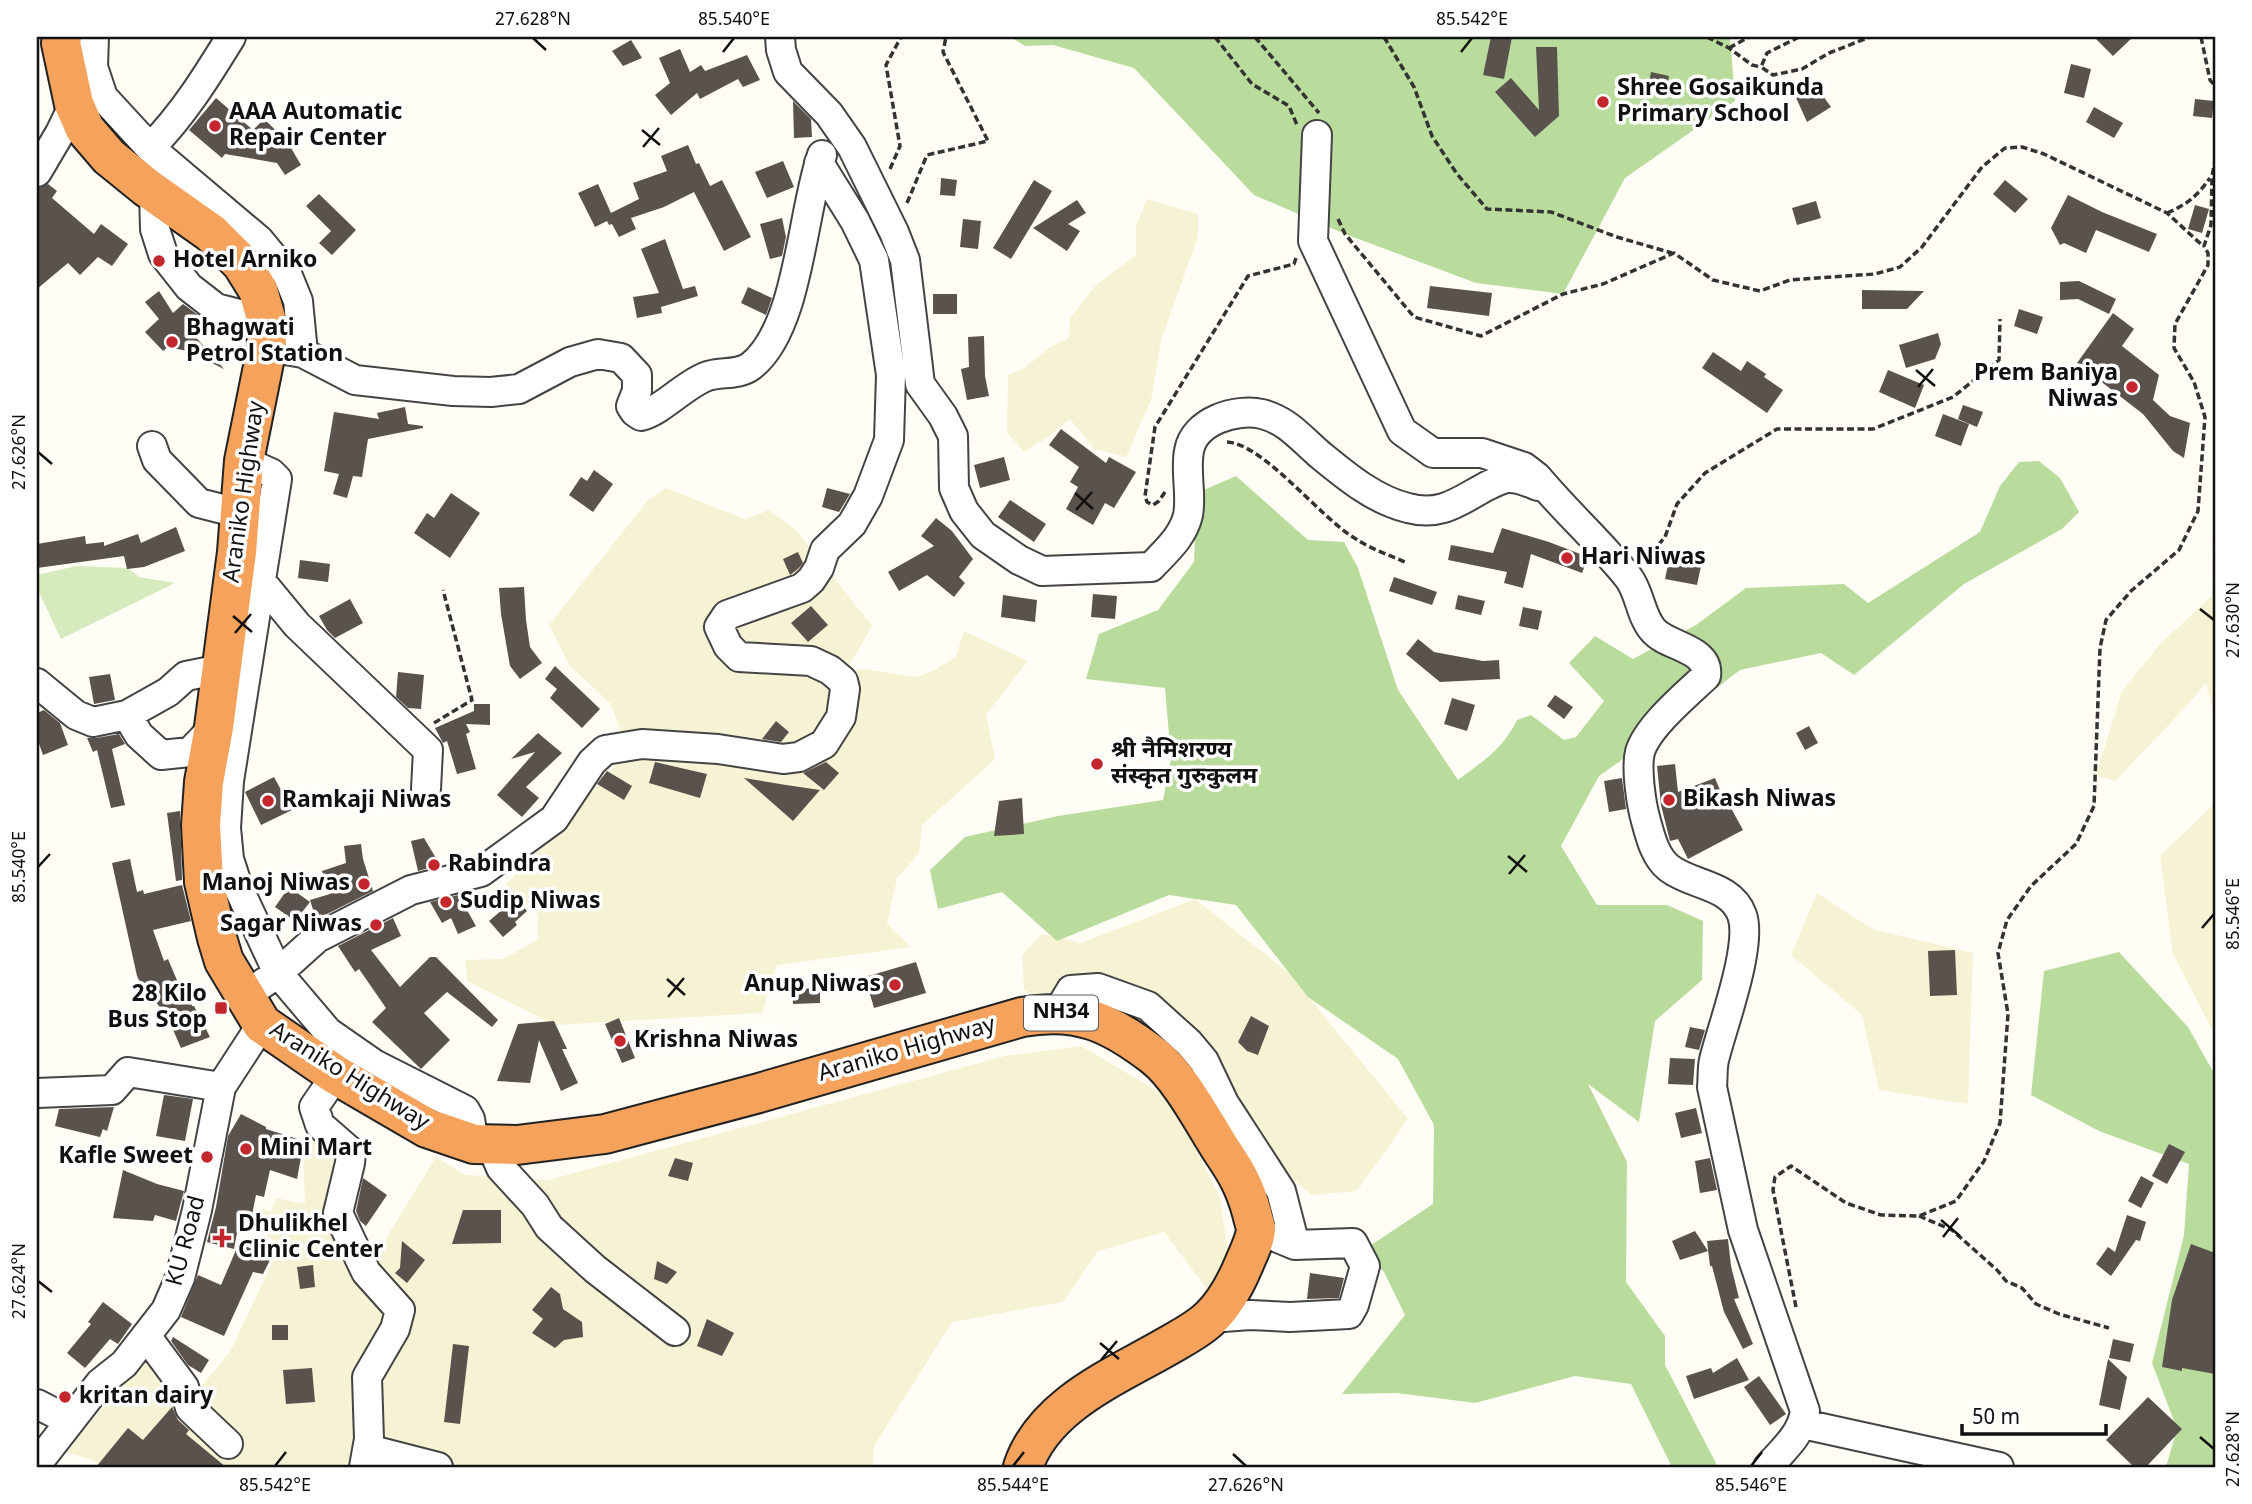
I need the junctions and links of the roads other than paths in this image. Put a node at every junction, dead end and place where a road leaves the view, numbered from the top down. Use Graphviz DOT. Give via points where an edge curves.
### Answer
graph roads {
  1 [pos="62,37"];
  2 [pos="94,37"];
  3 [pos="231,37"];
  4 [pos="780,37"];
  5 [pos="86,92"];
  6 [pos="834,121"];
  7 [pos="1308,133"];
  8 [pos="150,148"];
  9 [pos="819,163"];
  10 [pos="37,172"];
  11 [pos="154,192"];
  12 [pos="279,340"];
  13 [pos="152,446"];
  14 [pos="244,461"];
  15 [pos="1550,492"];
  16 [pos="242,514"];
  17 [pos="260,579"];
  18 [pos="221,668"];
  19 [pos="37,683"];
  20 [pos="127,715"];
  21 [pos="214,727"];
  22 [pos="426,789"];
  23 [pos="278,974"];
  24 [pos="254,1010"];
  25 [pos="1057,1013"];
  26 [pos="336,1075"];
  27 [pos="222,1087"];
  28 [pos="37,1093"];
  29 [pos="482,1145"];
  30 [pos="1256,1230"];
  31 [pos="1295,1245"];
  32 [pos="1210,1318"];
  33 [pos="675,1331"];
  34 [pos="147,1337"];
  35 [pos="37,1404"];
  36 [pos="70,1421"];
  37 [pos="1803,1424"];
  38 [pos="228,1444"];
  39 [pos="366,1458"];
  40 [pos="37,1464"];
  41 [pos="438,1467"];
  42 [pos="1023,1467"];
  43 [pos="1768,1467"];
  44 [pos="1999,1467"];
  1 -- 5 [label="highway, Araniko Highway / NH34" via="61,44"];
  2 -- 5 [label="street"];
  3 -- 8 [label="street" via="172,126"];
  4 -- 6 [label="street" via="788,72"];
  5 -- 8 [label="street" via="103,97"];
  5 -- 10 [label="street"];
  5 -- 11 [label="highway, Araniko Highway / NH34" via="85,129 109,157"];
  6 -- 9 [label="street"];
  6 -- 15 [label="street" via="852,147 905,260 920,384 953,436 954,488 964,511 983,535 1019,560 1042,571 1151,567 1178,539 1188,515 1189,450 1195,438 1214,420 1236,412 1275,417 1381,499 1406,508 1427,512 1450,507 1505,478"];
  7 -- 15 [label="street" via="1313,241 1402,431 1433,453 1482,453 1524,467"];
  8 -- 12 [label="street" via="259,240 288,274 298,301"];
  9 -- 12 [label="street" via="790,296 769,346 750,366 704,377 651,414 641,416 631,406 637,375 621,358 598,354 570,362 519,389 453,391 355,380"];
  9 -- 23 [label="street" via="874,260 891,375 889,440 868,496 852,524 825,550 811,580 802,588 727,615 719,627 739,657 811,661 842,681 841,717 824,744 799,757 783,759 642,744 605,750 554,819 481,872 411,890 317,938"];
  11 -- 12 [label="highway, Araniko Highway / NH34" via="211,233 242,264"];
  11 -- 12 [label="street" via="155,229 163,254 189,287 216,308"];
  12 -- 14 [label="highway, Araniko Highway / NH34"];
  13 -- 16 [label="street" via="157,460 199,503"];
  14 -- 16 [label="highway, Araniko Highway / NH34"];
  14 -- 17 [label="street" via="277,479"];
  15 -- 37 [label="street" via="1630,579 1654,632 1702,659 1707,668 1706,676 1665,715 1640,751 1644,814 1651,843 1666,866 1729,896 1742,912 1745,944 1713,1064 1713,1087 1743,1230 1805,1411"];
  16 -- 18 [label="highway, Araniko Highway / NH34"];
  17 -- 22 [label="street" via="297,625 428,750"];
  17 -- 23 [label="street" via="226,828 237,887"];
  18 -- 20 [label="street" via="186,676"];
  18 -- 21 [label="highway, Araniko Highway / NH34"];
  19 -- 20 [label="street" via="76,715 93,722"];
  20 -- 21 [label="street" via="139,735 161,755 190,752"];
  21 -- 24 [label="highway, Araniko Highway / NH34" via="201,825 204,882 225,961"];
  23 -- 24 [label="street"];
  23 -- 29 [label="street" via="328,1032 374,1064 465,1110"];
  24 -- 26 [label="highway, Araniko Highway / NH34"];
  24 -- 27 [label="street, KU Road"];
  25 -- 29 [label="highway, Araniko Highway / NH34" via="998,1024 605,1134"];
  25 -- 30 [label="highway, Araniko Highway / NH34" via="1109,1026 1159,1060 1245,1187"];
  25 -- 31 [label="street" via="1071,990 1098,988 1148,1006 1189,1043 1281,1191"];
  26 -- 29 [label="highway, Araniko Highway / NH34" via="427,1128"];
  26 -- 39 [label="street" via="314,1107 320,1125 351,1152 338,1213 366,1272 400,1310 395,1329 367,1377"];
  27 -- 28 [label="street" via="128,1072 112,1090"];
  27 -- 34 [label="street, KU Road" via="180,1278"];
  29 -- 33 [label="street" via="549,1227"];
  30 -- 31 [label="street"];
  30 -- 32 [label="highway" via="1238,1279"];
  31 -- 32 [label="street" via="1353,1243 1365,1266 1349,1314"];
  32 -- 42 [label="highway" via="1066,1408 1040,1435"];
  34 -- 36 [label="street, KU Road" via="100,1383"];
  34 -- 38 [label="street" via="184,1387 190,1408"];
  35 -- 36 [label="street"];
  36 -- 40 [label="street, KU Road"];
  37 -- 43 [label="street"];
  37 -- 44 [label="street"];
  39 -- 41 [label="street"];
}
